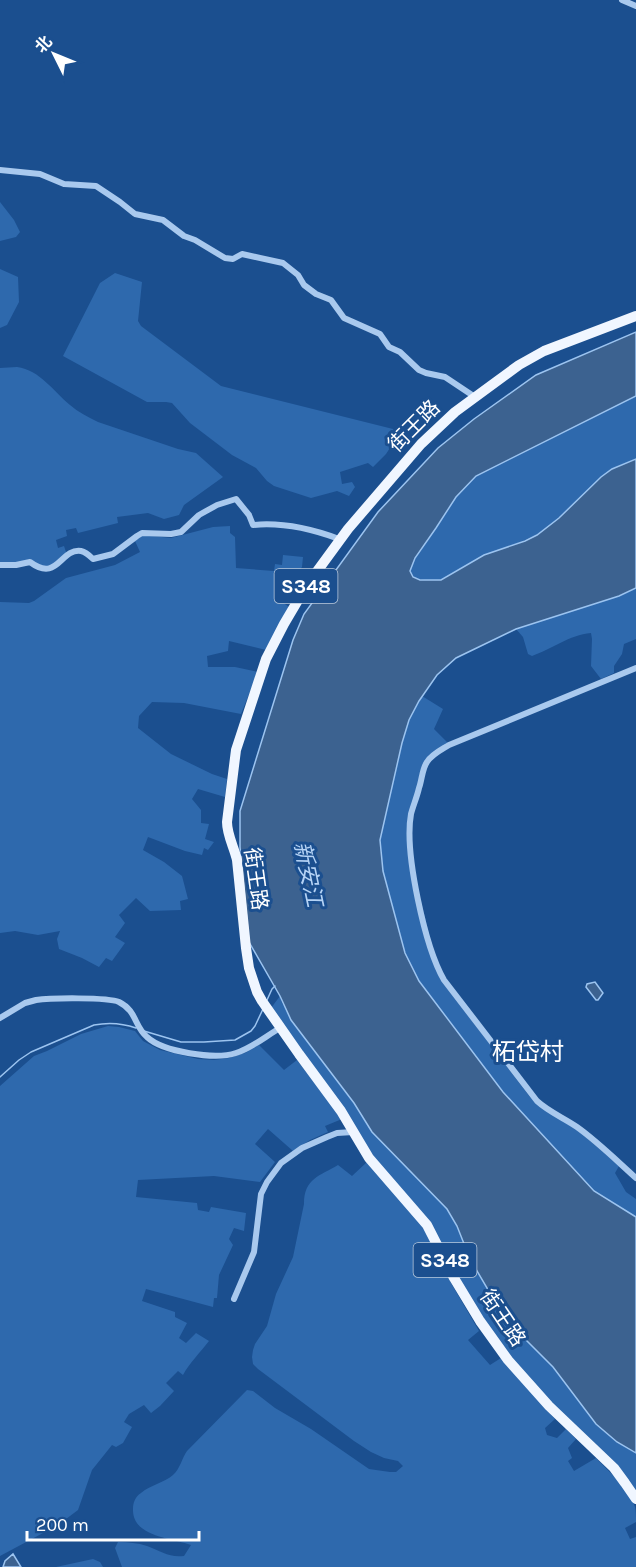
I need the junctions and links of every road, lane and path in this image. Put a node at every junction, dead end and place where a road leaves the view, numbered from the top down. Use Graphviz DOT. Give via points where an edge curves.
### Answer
graph roads {
  1 [pos="622,0"];
  2 [pos="636,6"];
  3 [pos="0,170"];
  4 [pos="636,316"];
  5 [pos="475,397"];
  6 [pos="339,539"];
  7 [pos="0,566"];
  8 [pos="636,668"];
  9 [pos="0,1018"];
  10 [pos="280,1028"];
  11 [pos="353,1132"];
  12 [pos="636,1178"];
  13 [pos="234,1299"];
  14 [pos="636,1499"];
  1 -- 2 [label="street"];
  3 -- 5 [label="street" via="40,174 64,184 96,186 135,214 163,220 222,257 232,259 242,254 284,263 304,285 331,300 344,318 380,334 389,347 419,370 445,377"];
  4 -- 5 [label="main road, 街王路 / S348" via="544,351 519,364"];
  5 -- 6 [label="main road, 街王路 / S348" via="421,444"];
  6 -- 7 [label="street" via="287,525 253,525 236,499 199,514 181,532 142,533 113,554 93,559 79,551 49,569 30,562"];
  6 -- 10 [label="main road, 街王路 / S348" via="272,646 236,750 227,828 237,860 249,968 257,992"];
  8 -- 12 [label="street" via="434,754 425,766 411,813 410,838 418,900 429,945 444,980 537,1101 578,1128"];
  9 -- 10 [label="street" via="36,1000 110,999 130,1010 142,1032 153,1042 190,1053 214,1055 242,1050"];
  10 -- 11 [label="main road, 街王路 / S348"];
  11 -- 13 [label="street" via="337,1133 302,1148 281,1163 267,1182 261,1194 254,1252"];
  11 -- 14 [label="main road, 街王路 / S348" via="369,1158 428,1225 454,1278 508,1360 619,1474"];
}
